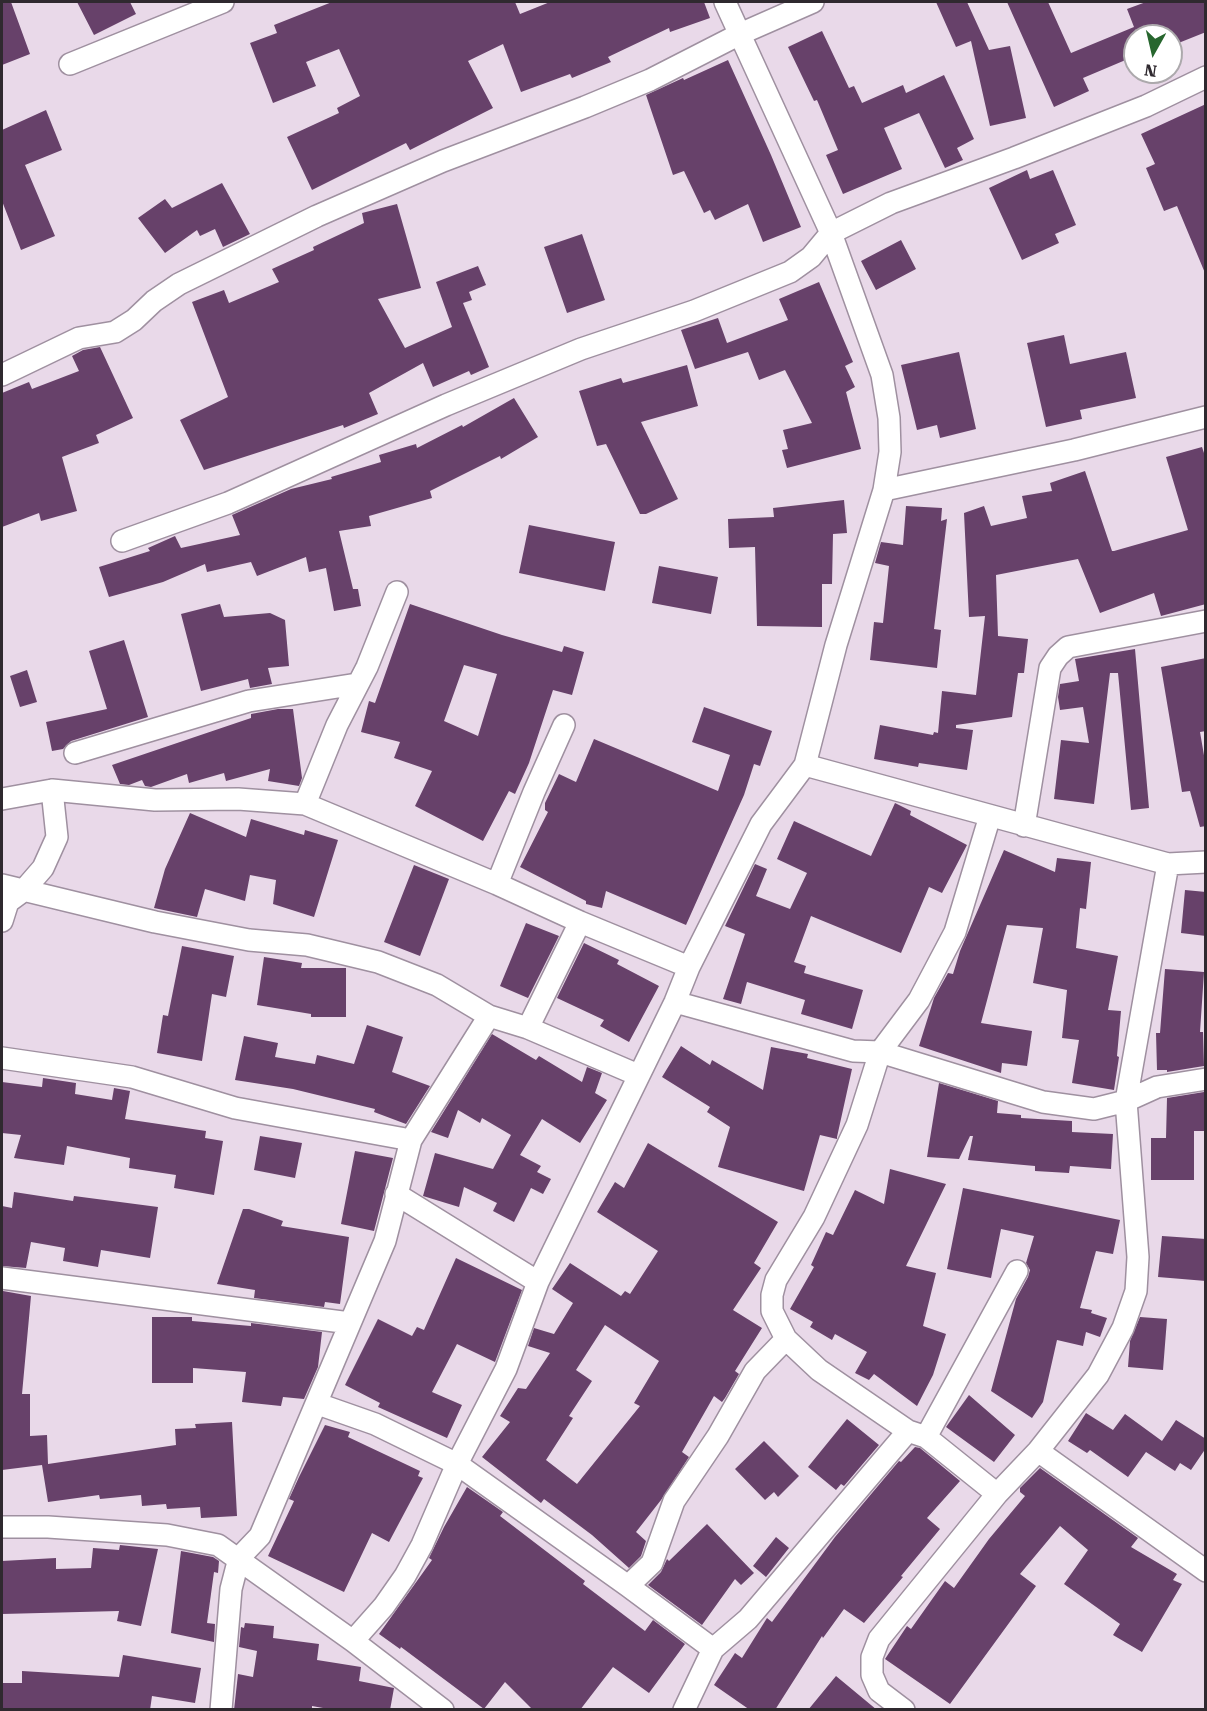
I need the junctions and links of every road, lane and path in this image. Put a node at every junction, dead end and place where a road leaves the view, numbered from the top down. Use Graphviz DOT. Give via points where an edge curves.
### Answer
graph roads {
  1 [pos="223,2"];
  2 [pos="725,2"];
  3 [pos="813,2"];
  4 [pos="740,34"];
  5 [pos="70,64"];
  6 [pos="1206,77"];
  7 [pos="831,233"];
  8 [pos="2,375"];
  9 [pos="1206,417"];
  10 [pos="884,490"];
  11 [pos="122,541"];
  12 [pos="396,592"];
  13 [pos="1206,621"];
  14 [pos="357,684"];
  15 [pos="564,725"];
  16 [pos="75,753"];
  17 [pos="805,765"];
  18 [pos="52,790"];
  19 [pos="2,799"];
  20 [pos="305,804"];
  21 [pos="990,816"];
  22 [pos="1024,826"];
  23 [pos="1206,862"];
  24 [pos="1168,864"];
  25 [pos="496,884"];
  26 [pos="2,885"];
  27 [pos="23,891"];
  28 [pos="2,921"];
  29 [pos="580,922"];
  30 [pos="689,967"];
  31 [pos="675,1002"];
  32 [pos="489,1016"];
  33 [pos="528,1028"];
  34 [pos="880,1052"];
  35 [pos="2,1058"];
  36 [pos="638,1075"];
  37 [pos="1206,1078"];
  38 [pos="1126,1101"];
  39 [pos="411,1140"];
  40 [pos="396,1194"];
  41 [pos="1017,1272"];
  42 [pos="2,1278"];
  43 [pos="538,1282"];
  44 [pos="350,1323"];
  45 [pos="786,1339"];
  46 [pos="318,1404"];
  47 [pos="917,1434"];
  48 [pos="1038,1451"];
  49 [pos="457,1464"];
  50 [pos="997,1494"];
  51 [pos="2,1527"];
  52 [pos="238,1558"];
  53 [pos="1206,1571"];
  54 [pos="628,1586"];
  55 [pos="353,1641"];
  56 [pos="713,1649"];
  57 [pos="221,1710"];
  58 [pos="443,1710"];
  59 [pos="684,1710"];
  60 [pos="904,1710"];
  1 -- 5 [label="street"];
  2 -- 4 [label="street"];
  3 -- 4 [label="street"];
  4 -- 7 [label="street"];
  4 -- 8 [label="street" via="650,80 443,161 317,216 179,284 115,332 79,338"];
  6 -- 7 [label="street" via="1146,106 891,203"];
  7 -- 10 [label="street" via="882,375 890,452"];
  7 -- 11 [label="street" via="811,257 790,272 694,311 581,349 228,503"];
  9 -- 10 [label="street"];
  10 -- 17 [label="street" via="836,645"];
  12 -- 14 [label="street"];
  13 -- 22 [label="street" via="1068,647 1058,656 1050,668"];
  14 -- 16 [label="street" via="249,701"];
  14 -- 20 [label="street"];
  15 -- 25 [label="street"];
  17 -- 21 [label="street"];
  17 -- 30 [label="street" via="761,824"];
  18 -- 19 [label="street"];
  18 -- 20 [label="street" via="155,800 238,799"];
  18 -- 27 [label="street" via="57,837 43,868"];
  20 -- 25 [label="street"];
  21 -- 22 [label="street"];
  21 -- 34 [label="street" via="955,932 919,1000"];
  22 -- 24 [label="street"];
  23 -- 24 [label="street"];
  24 -- 38 [label="street"];
  25 -- 29 [label="street"];
  26 -- 27 [label="street"];
  27 -- 28 [label="street" via="8,902"];
  27 -- 32 [label="street" via="155,922 249,940 307,945 378,962 437,985"];
  29 -- 30 [label="street"];
  29 -- 33 [label="street"];
  30 -- 31 [label="street"];
  31 -- 34 [label="street" via="853,1051"];
  31 -- 36 [label="street"];
  32 -- 33 [label="street"];
  32 -- 39 [label="street"];
  33 -- 36 [label="street"];
  34 -- 38 [label="street" via="1043,1102 1094,1109"];
  34 -- 45 [label="street" via="857,1125 772,1295 772,1311"];
  35 -- 39 [label="street" via="132,1077 235,1108"];
  36 -- 43 [label="street"];
  37 -- 38 [label="street" via="1157,1086"];
  38 -- 48 [label="street" via="1138,1257 1136,1291 1123,1328 1098,1375"];
  39 -- 40 [label="street"];
  40 -- 43 [label="street"];
  40 -- 44 [label="street" via="386,1241"];
  41 -- 47 [label="street"];
  42 -- 44 [label="street"];
  43 -- 49 [label="street" via="506,1369"];
  44 -- 46 [label="street"];
  45 -- 47 [label="street" via="819,1370"];
  45 -- 54 [label="street" via="755,1371 718,1437 674,1501 652,1563"];
  46 -- 49 [label="street" via="375,1424"];
  46 -- 52 [label="street" via="260,1536"];
  47 -- 50 [label="street"];
  47 -- 56 [label="street" via="748,1619"];
  48 -- 50 [label="street"];
  48 -- 53 [label="street"];
  49 -- 54 [label="street"];
  49 -- 55 [label="street" via="405,1576"];
  50 -- 60 [label="street" via="879,1639 872,1658 872,1675 879,1690"];
  51 -- 52 [label="street" via="167,1535 218,1545"];
  52 -- 55 [label="street"];
  52 -- 57 [label="street" via="231,1589"];
  54 -- 56 [label="street"];
  55 -- 58 [label="street"];
  56 -- 59 [label="street"];
}
